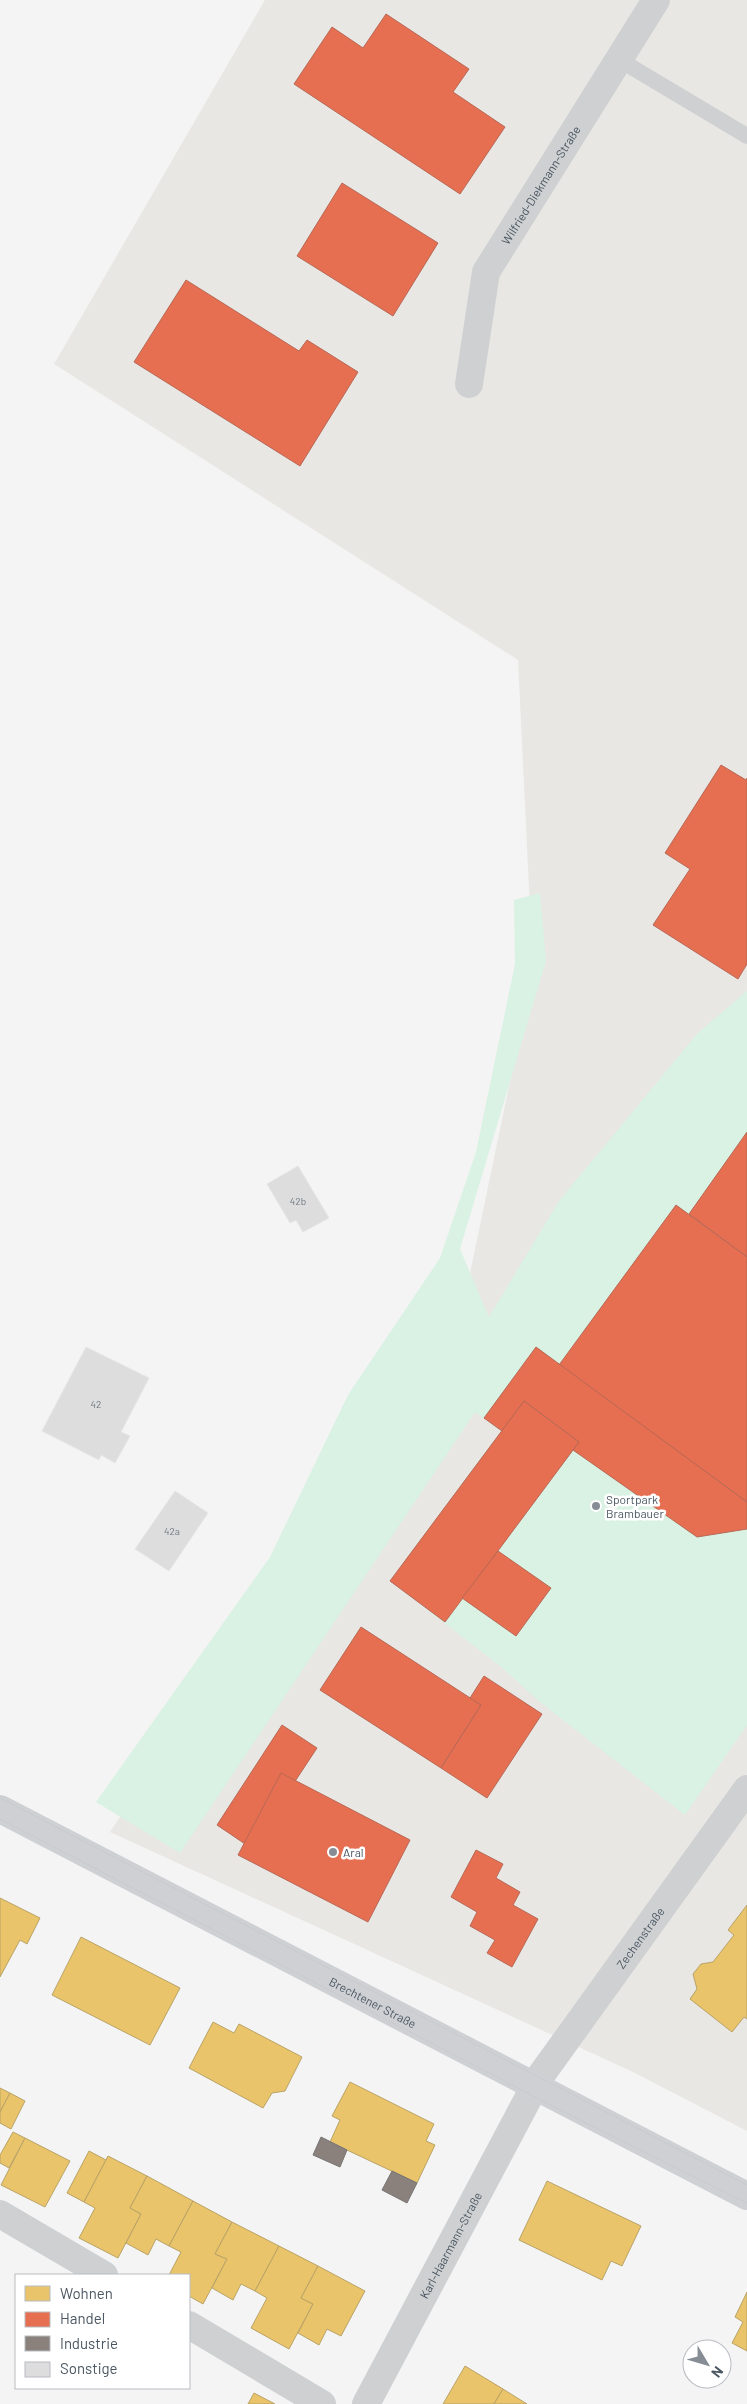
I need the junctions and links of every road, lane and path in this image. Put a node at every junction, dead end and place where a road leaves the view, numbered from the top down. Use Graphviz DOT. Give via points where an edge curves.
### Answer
graph roads {
  1 [pos="656,0"];
  2 [pos="618,59"];
  3 [pos="747,136"];
  4 [pos="469,384"];
  5 [pos="747,1789"];
  6 [pos="0,1808"];
  7 [pos="535,2086"];
  8 [pos="747,2196"];
  9 [pos="0,2214"];
  10 [pos="102,2274"];
  11 [pos="190,2326"];
  12 [pos="322,2404"];
  13 [pos="366,2404"];
  1 -- 2 [label="street, Wilfried-Diekmann-Straße"];
  2 -- 3 [label="lane"];
  2 -- 4 [label="street, Wilfried-Diekmann-Straße" via="486,272"];
  5 -- 7 [label="street, Zechenstraße"];
  6 -- 7 [label="main road, Brechtener Straße"];
  7 -- 8 [label="main road, Brechtener Straße"];
  7 -- 13 [label="street, Karl-Haarmann-Straße"];
  9 -- 10 [label="street"];
  11 -- 12 [label="street"];
}
